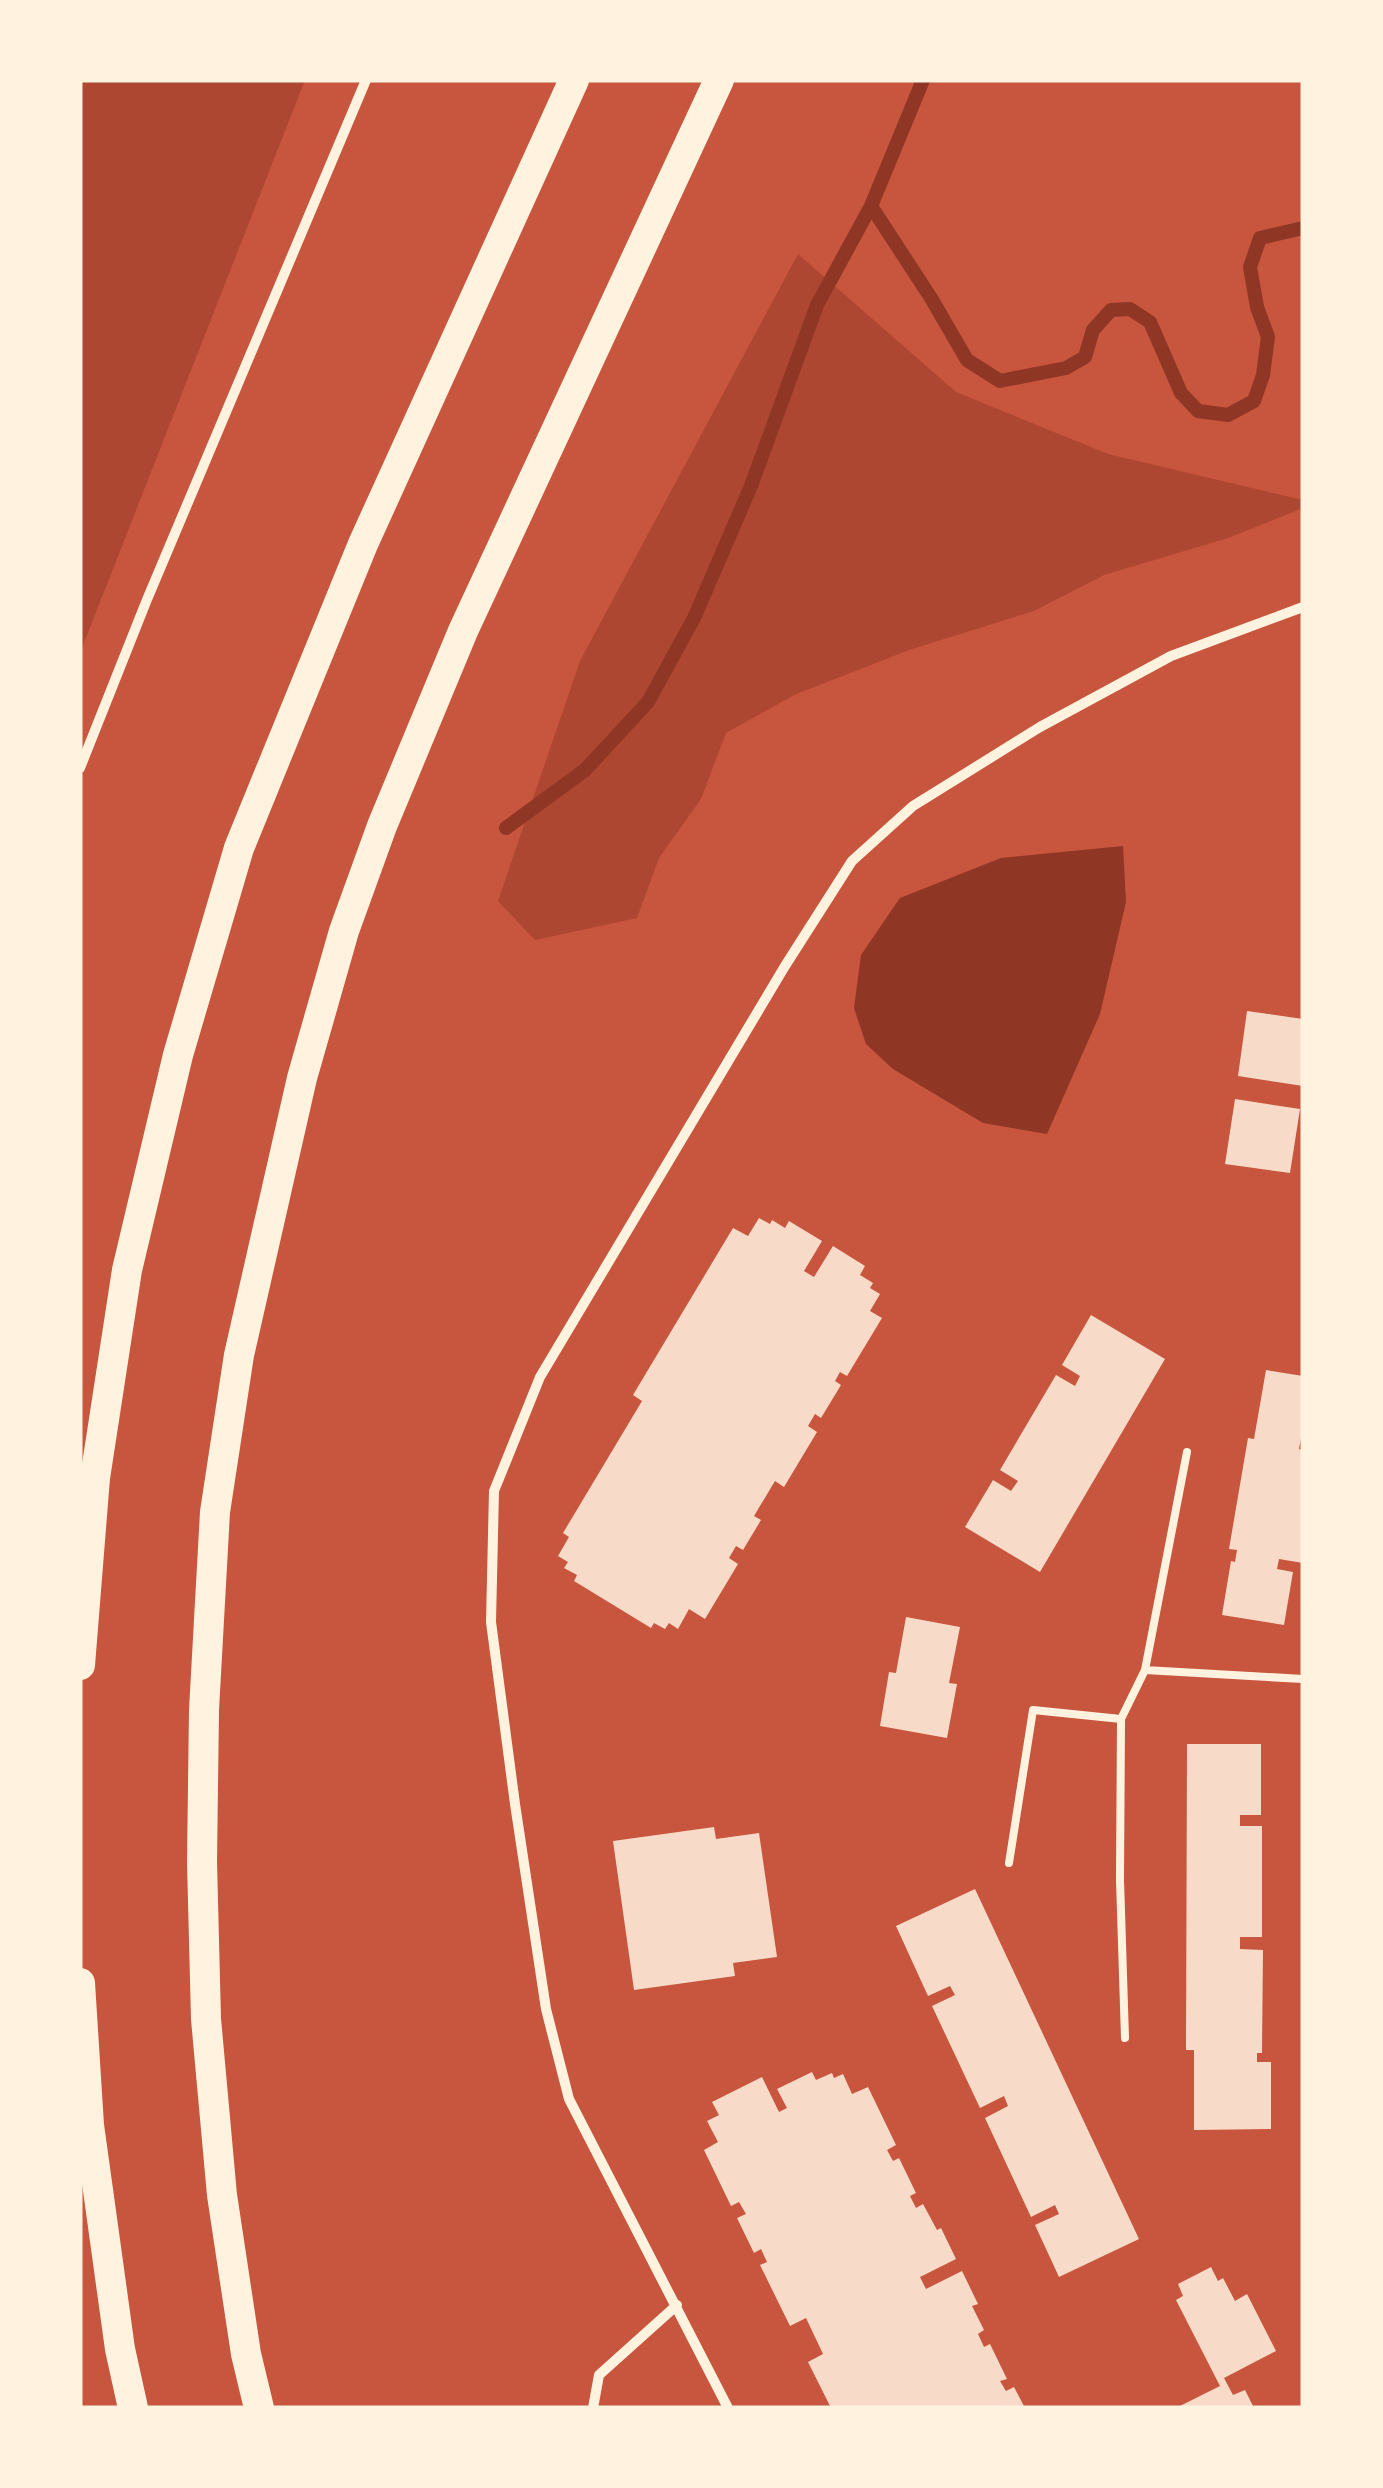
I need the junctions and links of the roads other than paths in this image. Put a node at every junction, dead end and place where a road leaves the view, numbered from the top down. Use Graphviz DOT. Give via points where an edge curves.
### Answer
graph roads {
  1 [pos="366,80"];
  2 [pos="574,80"];
  3 [pos="719,80"];
  4 [pos="1303,607"];
  5 [pos="80,768"];
  6 [pos="1187,1452"];
  7 [pos="80,1665"];
  8 [pos="1145,1670"];
  9 [pos="1303,1679"];
  10 [pos="1121,1719"];
  11 [pos="1009,1864"];
  12 [pos="80,1983"];
  13 [pos="1125,2038"];
  14 [pos="678,2305"];
  15 [pos="132,2408"];
  16 [pos="259,2408"];
  17 [pos="593,2408"];
  18 [pos="728,2408"];
  1 -- 5 [label="street"];
  2 -- 7 [label="highway" via="362,544 239,848 178,1054 126,1270 95,1478"];
  3 -- 16 [label="highway" via="463,631 382,826 302,1078 240,1355 214,1512 202,1862 206,2019 222,2194"];
  4 -- 14 [label="street" via="1171,656 1040,726 912,806 852,861 540,1377 494,1491 491,1622 546,2009 570,2099"];
  6 -- 8 [label="lane"];
  8 -- 9 [label="lane"];
  8 -- 10 [label="lane"];
  10 -- 11 [label="lane" via="1034,1710"];
  10 -- 13 [label="lane"];
  12 -- 15 [label="highway" via="89,2126"];
  14 -- 17 [label="street" via="599,2375"];
  14 -- 18 [label="street"];
}
